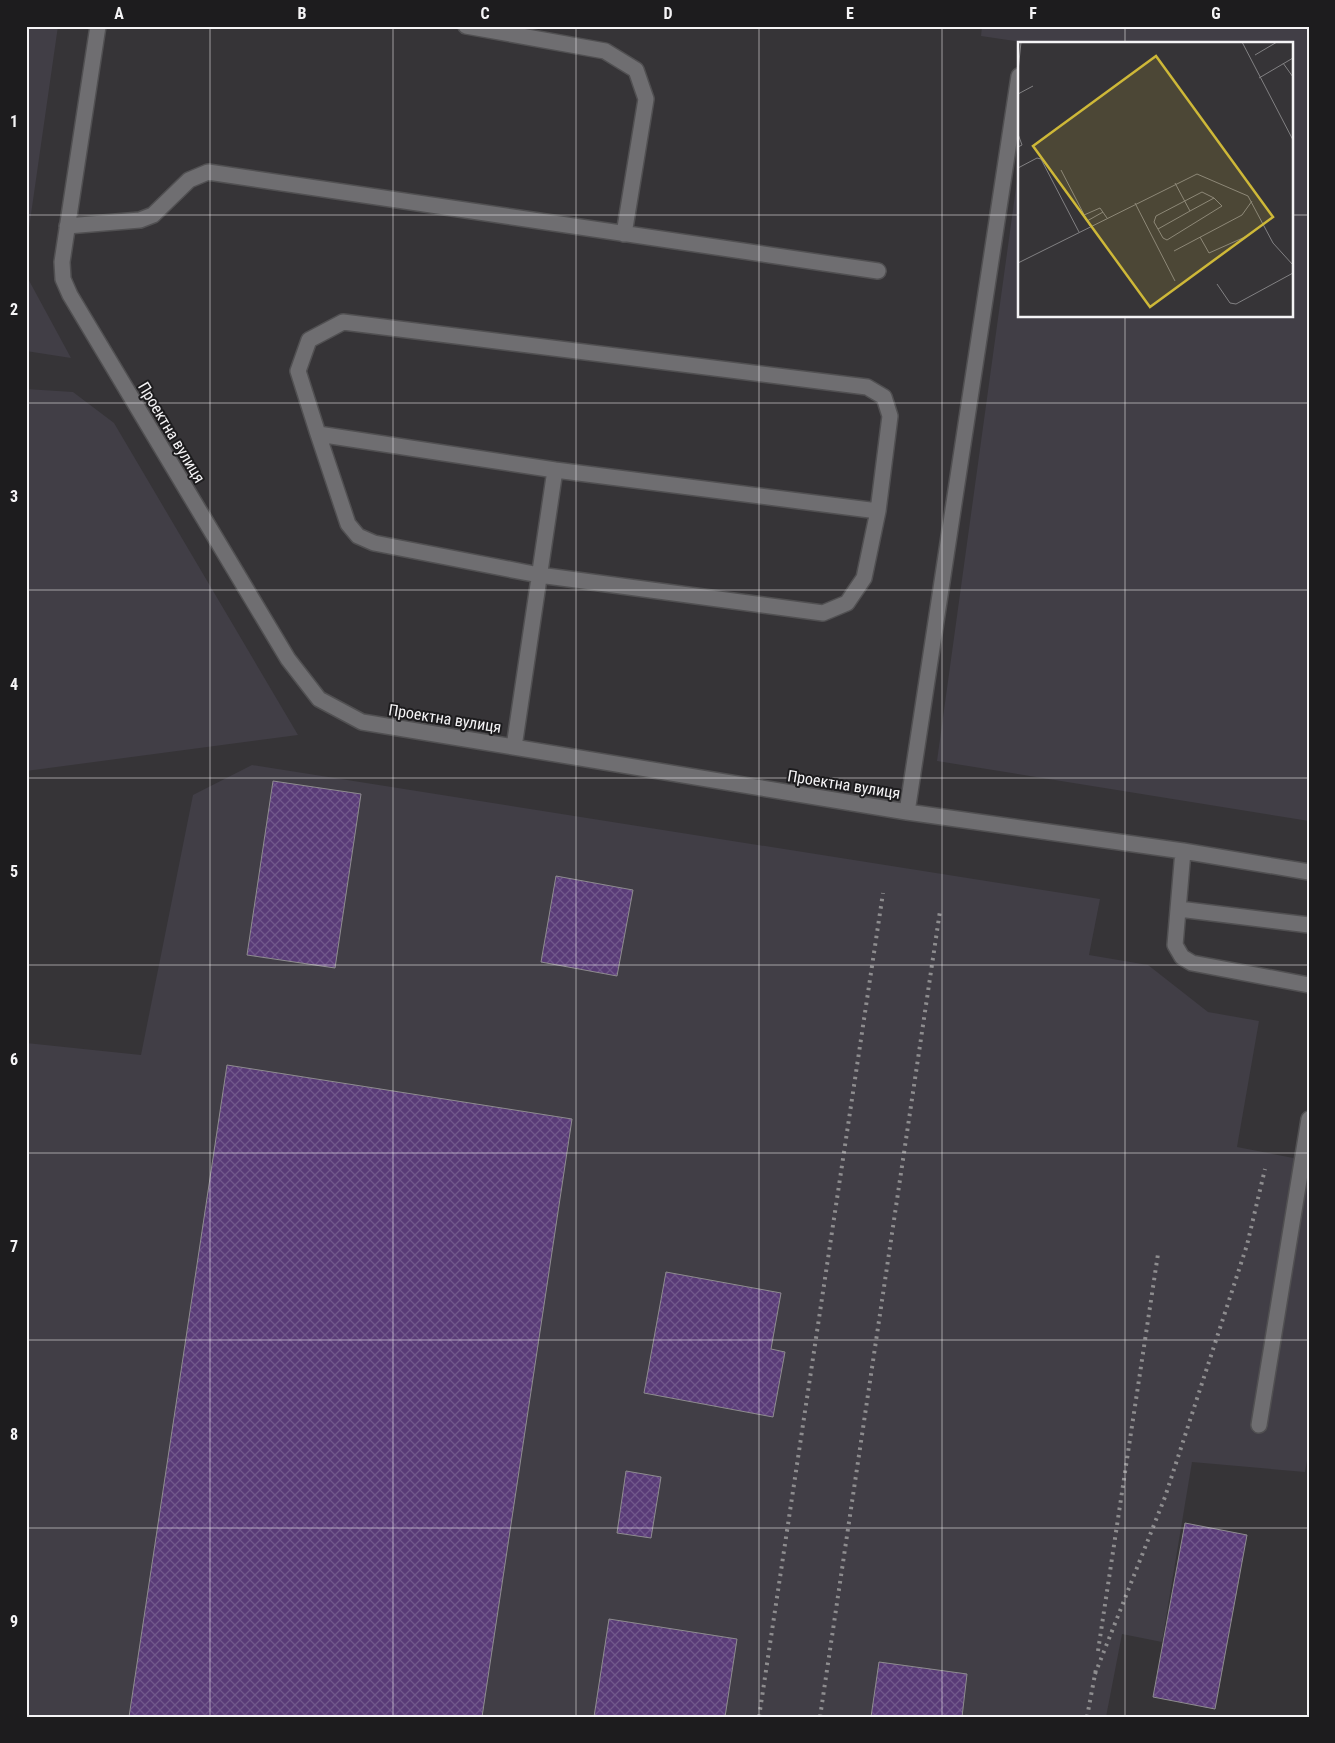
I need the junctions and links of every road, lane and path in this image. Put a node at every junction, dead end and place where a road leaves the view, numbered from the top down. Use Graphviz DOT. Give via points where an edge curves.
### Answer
graph roads {
  1 [pos="98,26"];
  2 [pos="466,26"];
  3 [pos="1018,83"];
  4 [pos="67,226"];
  5 [pos="624,234"];
  6 [pos="878,271"];
  7 [pos="318,434"];
  8 [pos="554,470"];
  9 [pos="878,511"];
  10 [pos="539,574"];
  11 [pos="514,747"];
  12 [pos="907,812"];
  13 [pos="1183,851"];
  14 [pos="1309,872"];
  15 [pos="1179,908"];
  16 [pos="1309,925"];
  17 [pos="1309,985"];
  18 [pos="1309,1119"];
  19 [pos="1259,1424"];
  1 -- 4 [label="street, Проектна вулиця"];
  2 -- 5 [label="street" via="605,51 636,70 646,99"];
  3 -- 12 [label="street"];
  4 -- 5 [label="street" via="140,220 153,215 189,180 208,172"];
  4 -- 11 [label="street, Проектна вулиця" via="62,262 63,279 70,295 288,660 319,699 362,722"];
  5 -- 6 [label="street"];
  7 -- 8 [label="street"];
  7 -- 9 [label="street" via="298,371 309,340 343,322 867,386 884,397 890,416"];
  7 -- 10 [label="street" via="348,524 358,536 374,543"];
  8 -- 9 [label="street"];
  8 -- 10 [label="street"];
  9 -- 10 [label="street" via="864,578 847,603 823,613"];
  10 -- 11 [label="street"];
  11 -- 12 [label="street, Проектна вулиця"];
  12 -- 13 [label="street, Проектна вулиця"];
  13 -- 14 [label="street, Проектна вулиця"];
  13 -- 15 [label="street"];
  15 -- 16 [label="street"];
  15 -- 17 [label="street" via="1175,945 1182,957 1192,963"];
  18 -- 19 [label="street"];
}
